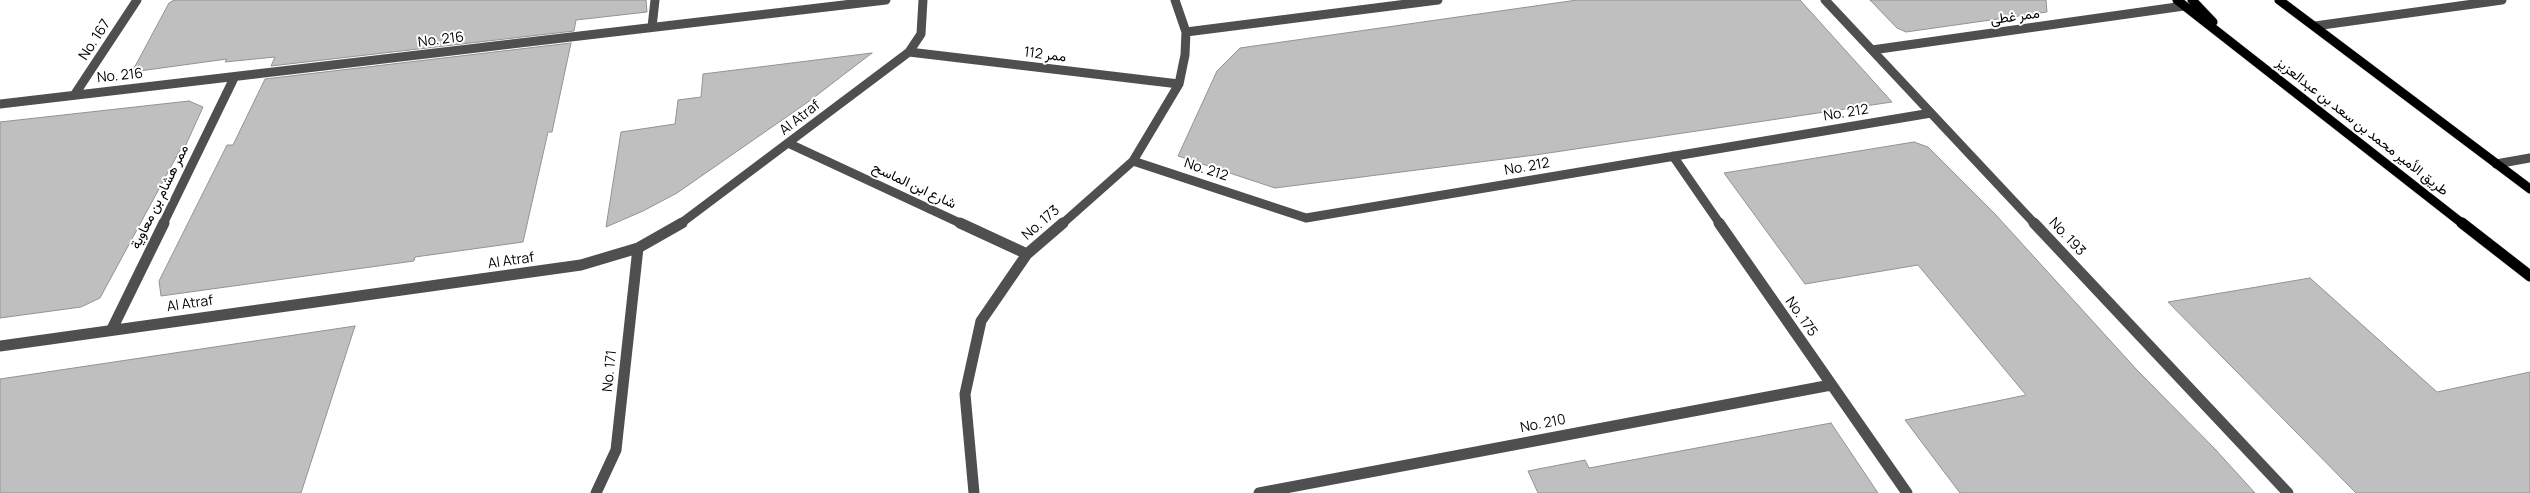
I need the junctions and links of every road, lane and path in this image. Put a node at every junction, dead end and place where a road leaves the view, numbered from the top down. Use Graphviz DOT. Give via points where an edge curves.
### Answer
graph roads {
  1 [pos="137,0"];
  2 [pos="655,0"];
  3 [pos="886,0"];
  4 [pos="923,0"];
  5 [pos="1175,0"];
  6 [pos="1438,0"];
  7 [pos="1825,0"];
  8 [pos="2177,0"];
  9 [pos="2192,0"];
  10 [pos="2270,0"];
  11 [pos="2279,0"];
  12 [pos="2450,0"];
  13 [pos="2502,0"];
  14 [pos="2184,6"];
  15 [pos="2460,6"];
  16 [pos="2304,18"];
  17 [pos="2316,26"];
  18 [pos="652,28"];
  19 [pos="1186,32"];
  20 [pos="2235,46"];
  21 [pos="1872,50"];
  22 [pos="909,52"];
  23 [pos="234,78"];
  24 [pos="1179,84"];
  25 [pos="75,94"];
  26 [pos="0,104"];
  27 [pos="1931,113"];
  28 [pos="790,144"];
  29 [pos="1673,156"];
  30 [pos="2530,158"];
  31 [pos="1133,161"];
  32 [pos="2496,164"];
  33 [pos="2530,189"];
  34 [pos="638,248"];
  35 [pos="1027,254"];
  36 [pos="2530,276"];
  37 [pos="112,329"];
  38 [pos="0,346"];
  39 [pos="1832,385"];
  40 [pos="596,493"];
  41 [pos="974,493"];
  42 [pos="1259,493"];
  43 [pos="1907,493"];
  44 [pos="2288,493"];
  1 -- 25 [label="street, No. 167"];
  2 -- 18 [label="street"];
  3 -- 18 [label="street, No. 216"];
  4 -- 22 [label="street, Al Atraf" via="921,34"];
  5 -- 19 [label="street, No. 173"];
  6 -- 19 [label="street"];
  7 -- 21 [label="street, No. 193"];
  8 -- 14 [label="main road, طريق الأمير محمد بن سعد بن عبدالعزيز"];
  9 -- 20 [label="main road"];
  10 -- 16 [label="main road"];
  11 -- 16 [label="main road"];
  12 -- 15 [label="street"];
  13 -- 15 [label="street"];
  14 -- 20 [label="main road, طريق الأمير محمد بن سعد بن عبدالعزيز"];
  14 -- 21 [label="street, ممر غطى"];
  15 -- 17 [label="street"];
  16 -- 17 [label="main road"];
  17 -- 32 [label="main road"];
  18 -- 23 [label="street, No. 216"];
  19 -- 24 [label="street, No. 173" via="1185,55"];
  20 -- 36 [label="main road, طريق الأمير محمد بن سعد بن عبدالعزيز"];
  21 -- 27 [label="street, No. 193"];
  22 -- 24 [label="street, ممر 112"];
  22 -- 28 [label="street, Al Atraf"];
  23 -- 25 [label="street, No. 216"];
  23 -- 37 [label="street, ممر هشام بن معاوية"];
  24 -- 31 [label="street, No. 173"];
  25 -- 26 [label="street, No. 216"];
  27 -- 29 [label="street, No. 212"];
  27 -- 44 [label="street, No. 193"];
  28 -- 34 [label="street, Al Atraf" via="693,216"];
  28 -- 35 [label="street, شارع ابن الماسح"];
  29 -- 31 [label="street, No. 212" via="1306,218"];
  29 -- 39 [label="street, No. 175"];
  30 -- 32 [label="street"];
  31 -- 35 [label="street, No. 173"];
  32 -- 33 [label="main road"];
  34 -- 37 [label="street, Al Atraf" via="581,265"];
  34 -- 40 [label="street, No. 171" via="616,450"];
  35 -- 41 [label="street, No. 173" via="981,321 965,394"];
  37 -- 38 [label="street, Al Atraf"];
  39 -- 42 [label="street, No. 210"];
  39 -- 43 [label="street, No. 175"];
}
